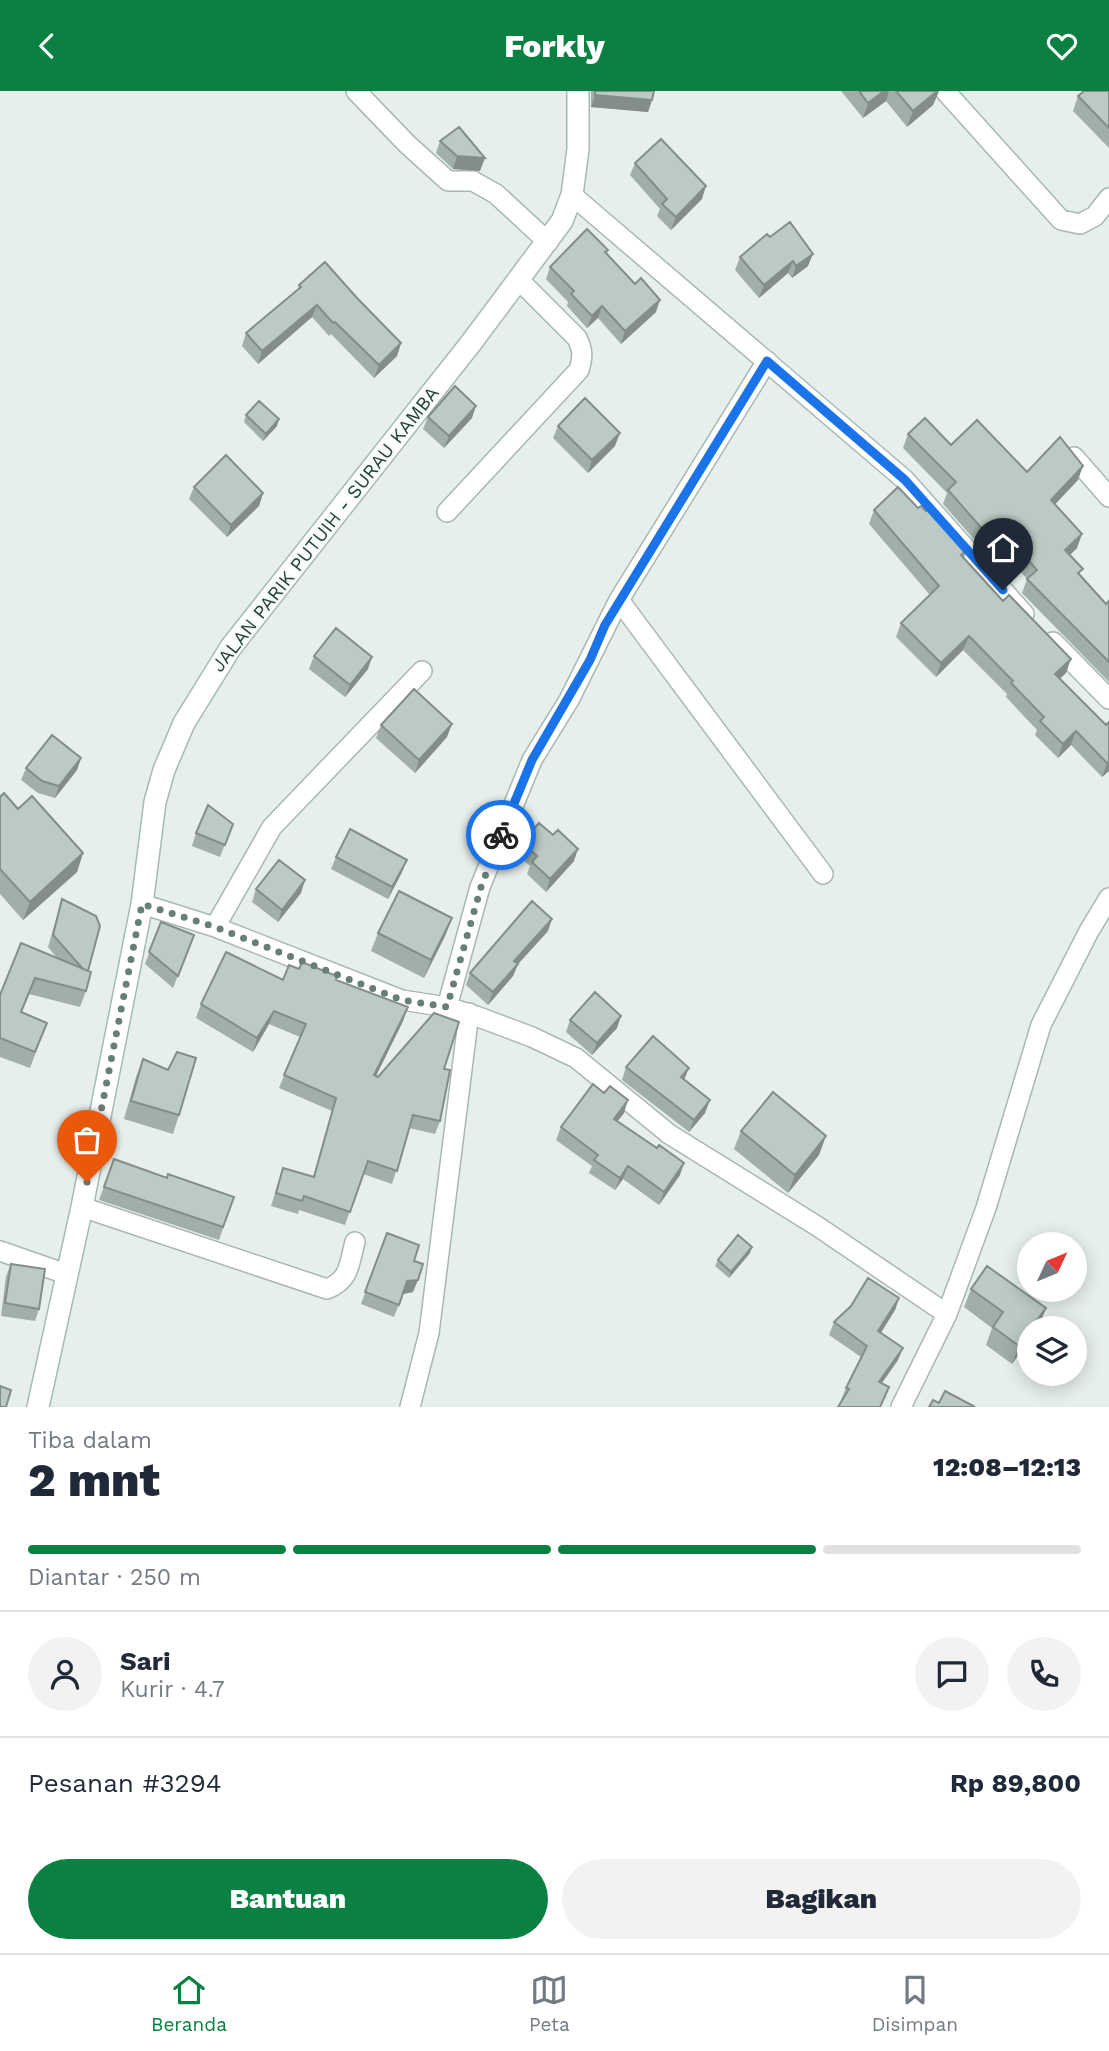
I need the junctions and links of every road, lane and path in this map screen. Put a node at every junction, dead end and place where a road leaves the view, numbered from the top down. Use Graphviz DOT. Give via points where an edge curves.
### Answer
graph roads {
  1 [pos="356,91"];
  2 [pos="578,91"];
  3 [pos="945,91"];
  4 [pos="572,195"];
  5 [pos="1109,198"];
  6 [pos="548,242"];
  7 [pos="519,280"];
  8 [pos="767,361"];
  9 [pos="1074,457"];
  10 [pos="1109,497"];
  11 [pos="447,512"];
  12 [pos="619,600"];
  13 [pos="422,671"];
  14 [pos="1109,699"];
  15 [pos="823,874"];
  16 [pos="1109,898"];
  17 [pos="142,904"];
  18 [pos="215,927"];
  19 [pos="447,1007"];
  20 [pos="469,1013"];
  21 [pos="82,1207"];
  22 [pos="355,1242"];
  23 [pos="0,1251"];
  24 [pos="65,1274"];
  25 [pos="947,1314"];
  26 [pos="38,1407"];
  27 [pos="410,1407"];
  28 [pos="901,1407"];
  1 -- 6 [label="street" via="448,181 473,181 496,194"];
  2 -- 4 [label="street, JALAN PARIK PUTUIH - SURAU KAMBA"];
  3 -- 5 [label="street" via="1061,221 1080,224 1095,216"];
  4 -- 6 [label="street, JALAN PARIK PUTUIH - SURAU KAMBA"];
  4 -- 8 [label="street"];
  6 -- 7 [label="street, JALAN PARIK PUTUIH - SURAU KAMBA"];
  7 -- 11 [label="street" via="577,338 582,348 579,370"];
  7 -- 17 [label="street, JALAN PARIK PUTUIH - SURAU KAMBA" via="207,682 164,770 155,802"];
  8 -- 12 [label="street"];
  8 -- 14 [label="street" via="905,480 1019,608"];
  9 -- 10 [label="street"];
  12 -- 15 [label="street"];
  12 -- 19 [label="street" via="585,670 532,760 481,887"];
  13 -- 18 [label="street" via="272,827"];
  16 -- 25 [label="street" via="1041,1025 986,1208"];
  17 -- 18 [label="street"];
  17 -- 21 [label="street, JALAN PARIK PUTUIH - SURAU KAMBA"];
  18 -- 19 [label="street" via="402,1000"];
  19 -- 20 [label="street"];
  20 -- 25 [label="street" via="576,1058 669,1134"];
  20 -- 27 [label="street" via="429,1333"];
  21 -- 22 [label="street" via="327,1289 346,1275"];
  21 -- 24 [label="street, JALAN PARIK PUTUIH - SURAU KAMBA"];
  23 -- 24 [label="street"];
  24 -- 26 [label="street, JALAN PARIK PUTUIH - SURAU KAMBA"];
  25 -- 28 [label="street"];
}
